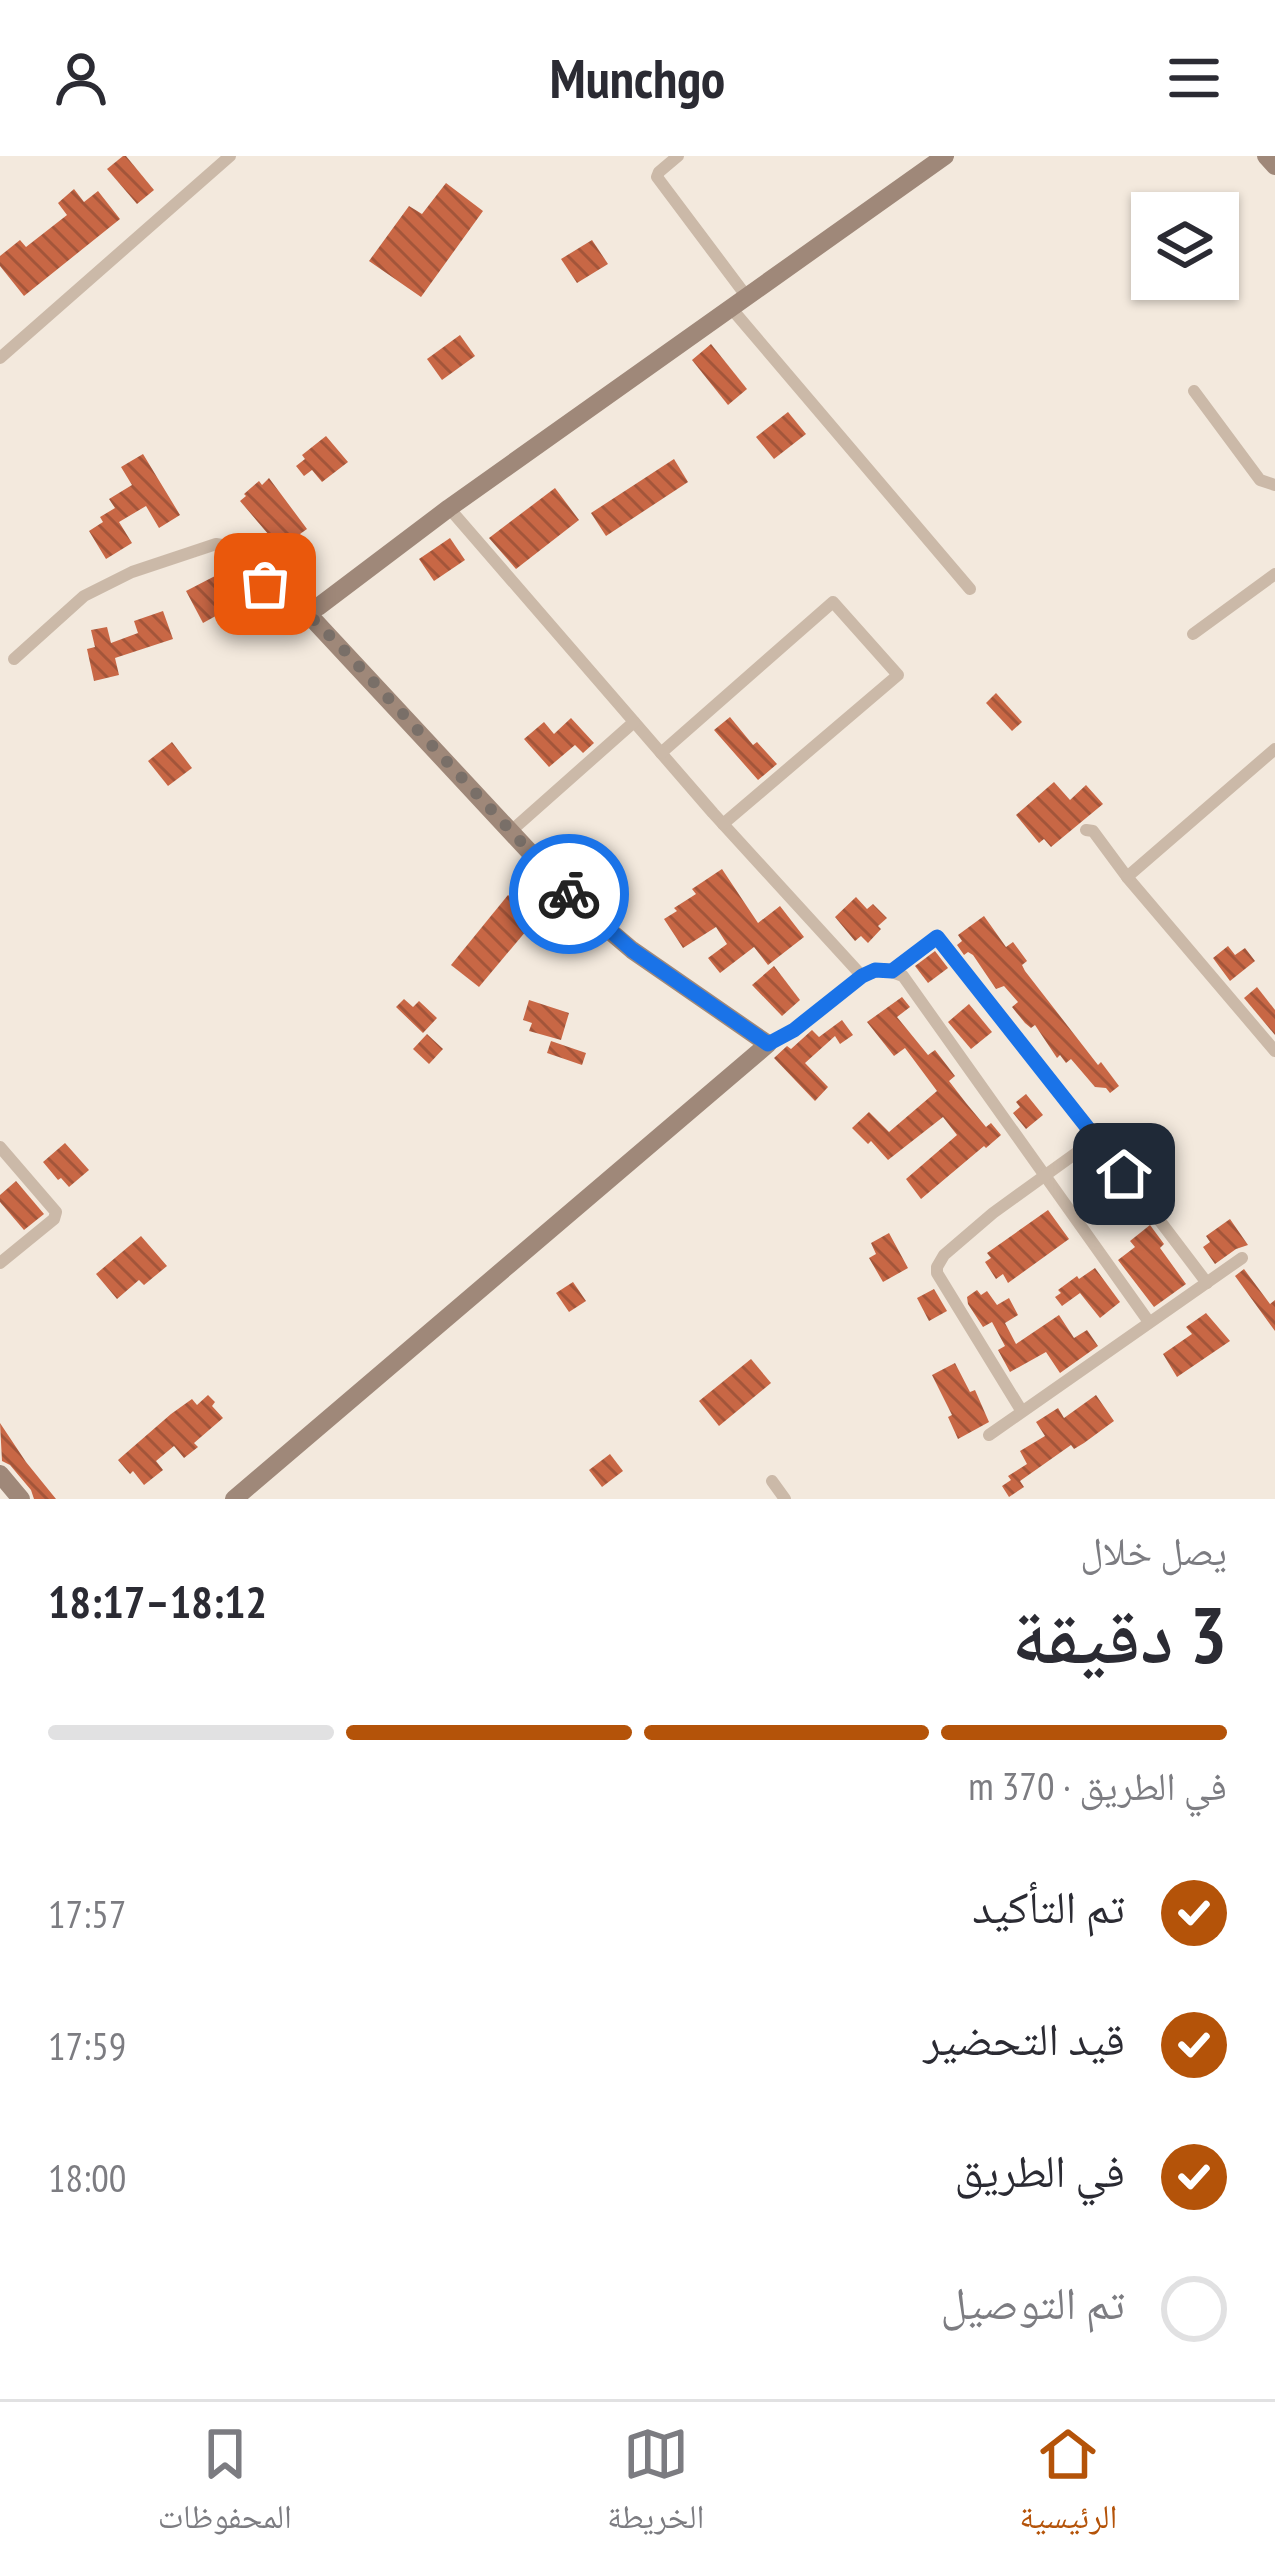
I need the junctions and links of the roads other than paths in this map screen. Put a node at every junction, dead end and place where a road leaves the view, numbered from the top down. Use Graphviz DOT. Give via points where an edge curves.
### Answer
graph roads {
  1 [pos="230,156"];
  2 [pos="678,156"];
  3 [pos="945,156"];
  4 [pos="1266,156"];
  5 [pos="1275,166"];
  6 [pos="739,302"];
  7 [pos="0,358"];
  8 [pos="1194,391"];
  9 [pos="1275,485"];
  10 [pos="449,508"];
  11 [pos="1275,574"];
  12 [pos="970,589"];
  13 [pos="313,611"];
  14 [pos="1193,634"];
  15 [pos="14,659"];
  16 [pos="634,722"];
  17 [pos="1275,749"];
  18 [pos="661,753"];
  19 [pos="723,824"];
  20 [pos="1086,830"];
  21 [pos="511,831"];
  22 [pos="1126,877"];
  23 [pos="892,971"];
  24 [pos="862,976"];
  25 [pos="768,1044"];
  26 [pos="1275,1052"];
  27 [pos="1097,1138"];
  28 [pos="0,1147"];
  29 [pos="1046,1177"];
  30 [pos="1242,1258"];
  31 [pos="0,1263"];
  32 [pos="1207,1283"];
  33 [pos="1149,1322"];
  34 [pos="1022,1410"];
  35 [pos="989,1435"];
  36 [pos="2,1480"];
  37 [pos="772,1481"];
  38 [pos="21,1499"];
  39 [pos="233,1499"];
  40 [pos="785,1499"];
  1 -- 7 [label="street"];
  2 -- 6 [label="street" via="657,177"];
  3 -- 6 [label="street"];
  4 -- 5 [label="street"];
  6 -- 10 [label="street"];
  6 -- 12 [label="street"];
  8 -- 9 [label="street" via="1260,480"];
  10 -- 13 [label="street"];
  10 -- 16 [label="street"];
  11 -- 14 [label="street"];
  13 -- 15 [label="street" via="290,614 238,551 216,544 84,596"];
  13 -- 21 [label="street"];
  16 -- 18 [label="street"];
  16 -- 21 [label="street"];
  17 -- 22 [label="street"];
  18 -- 19 [label="street"];
  18 -- 19 [label="street" via="833,602 898,675"];
  19 -- 24 [label="street"];
  20 -- 22 [label="street"];
  21 -- 25 [label="street" via="632,950"];
  22 -- 26 [label="street"];
  23 -- 24 [label="street"];
  23 -- 27 [label="street" via="937,937"];
  23 -- 29 [label="street"];
  24 -- 25 [label="street"];
  25 -- 39 [label="street"];
  27 -- 29 [label="street"];
  27 -- 32 [label="street"];
  28 -- 31 [label="street" via="56,1212"];
  29 -- 33 [label="street"];
  29 -- 34 [label="street" via="937,1267"];
  30 -- 32 [label="street"];
  32 -- 33 [label="street"];
  33 -- 34 [label="street"];
  34 -- 35 [label="street"];
  36 -- 38 [label="street"];
  37 -- 40 [label="street"];
}
